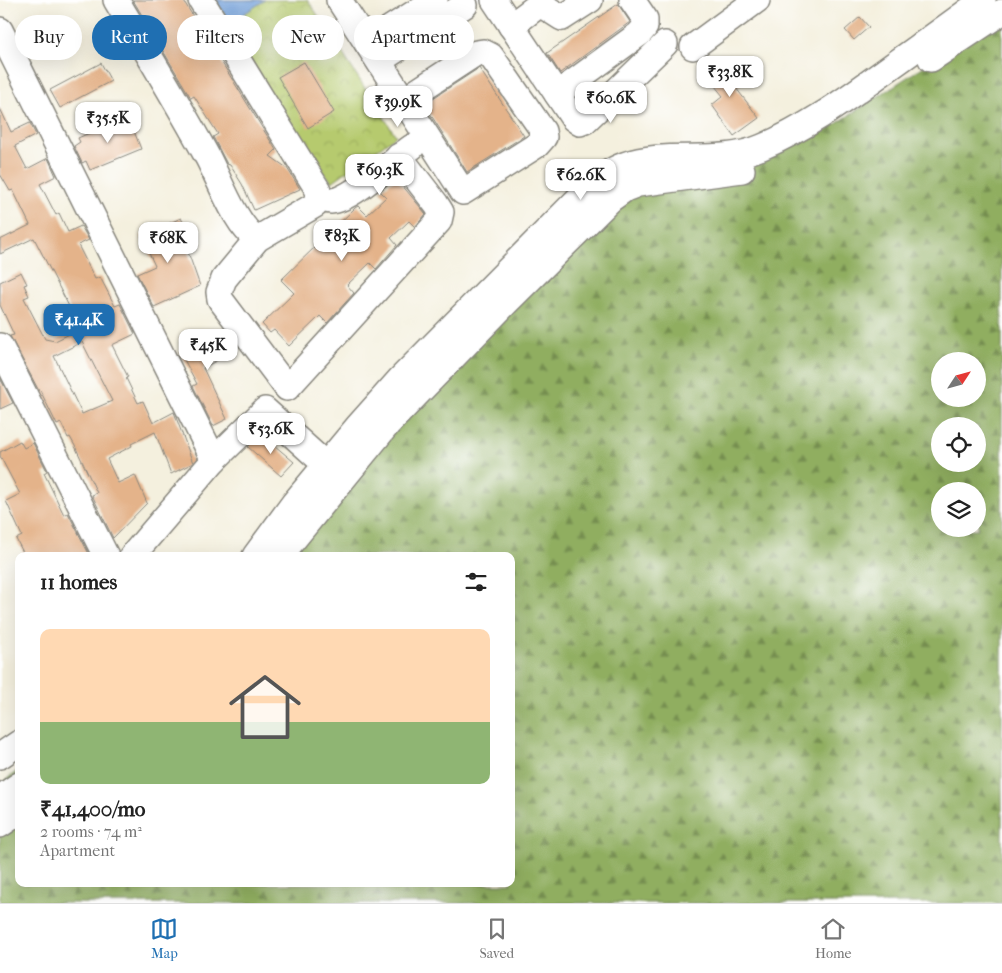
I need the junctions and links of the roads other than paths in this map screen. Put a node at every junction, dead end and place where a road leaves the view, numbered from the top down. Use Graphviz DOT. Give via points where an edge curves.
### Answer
graph roads {
  1 [pos="116,0"];
  2 [pos="201,0"];
  3 [pos="435,0"];
  4 [pos="494,0"];
  5 [pos="590,0"];
  6 [pos="632,0"];
  7 [pos="757,0"];
  8 [pos="983,0"];
  9 [pos="342,1"];
  10 [pos="539,2"];
  11 [pos="468,9"];
  12 [pos="1002,12"];
  13 [pos="417,15"];
  14 [pos="455,15"];
  15 [pos="354,21"];
  16 [pos="511,26"];
  17 [pos="0,30"];
  18 [pos="665,44"];
  19 [pos="693,47"];
  20 [pos="378,60"];
  21 [pos="557,94"];
  22 [pos="404,100"];
  23 [pos="426,136"];
  24 [pos="399,156"];
  25 [pos="319,198"];
  26 [pos="257,238"];
  27 [pos="0,346"];
  28 [pos="214,460"];
  29 [pos="326,465"];
  30 [pos="104,552"];
  31 [pos="135,552"];
  32 [pos="258,552"];
  33 [pos="283,552"];
  34 [pos="15,746"];
  35 [pos="0,756"];
  36 [pos="15,788"];
  37 [pos="0,798"];
  38 [pos="15,815"];
  39 [pos="0,825"];
  1 -- 26 [label="street" via="208,158 240,222 249,234"];
  2 -- 25 [label="street" via="318,190"];
  3 -- 13 [label="street"];
  4 -- 16 [label="street"];
  5 -- 10 [label="street" via="562,18"];
  6 -- 21 [label="street" via="645,19 645,27"];
  7 -- 19 [label="street"];
  8 -- 29 [label="street" via="852,95 800,129 761,148 724,156 645,159 622,165 607,174 586,191 400,379"];
  9 -- 15 [label="street"];
  10 -- 16 [label="street"];
  11 -- 14 [label="street"];
  12 -- 33 [label="street" via="869,102 777,158 738,171 653,180 625,189 507,302 388,424"];
  16 -- 21 [label="street"];
  17 -- 28 [label="street"];
  18 -- 21 [label="street" via="585,121 580,123 573,118"];
  20 -- 22 [label="street"];
  22 -- 23 [label="street"];
  22 -- 23 [label="street" via="476,53 483,52 491,56 544,137 537,145 463,192"];
  23 -- 24 [label="street"];
  24 -- 25 [label="street" via="353,192 330,201"];
  24 -- 26 [label="street" via="436,204 441,212 440,221 287,388 220,299 224,280"];
  25 -- 26 [label="street" via="315,205"];
  27 -- 30 [label="street"];
  28 -- 29 [label="street" via="265,410"];
  28 -- 31 [label="street"];
  29 -- 32 [label="street"];
  34 -- 35 [label="street"];
  36 -- 37 [label="street"];
  38 -- 39 [label="street"];
}
